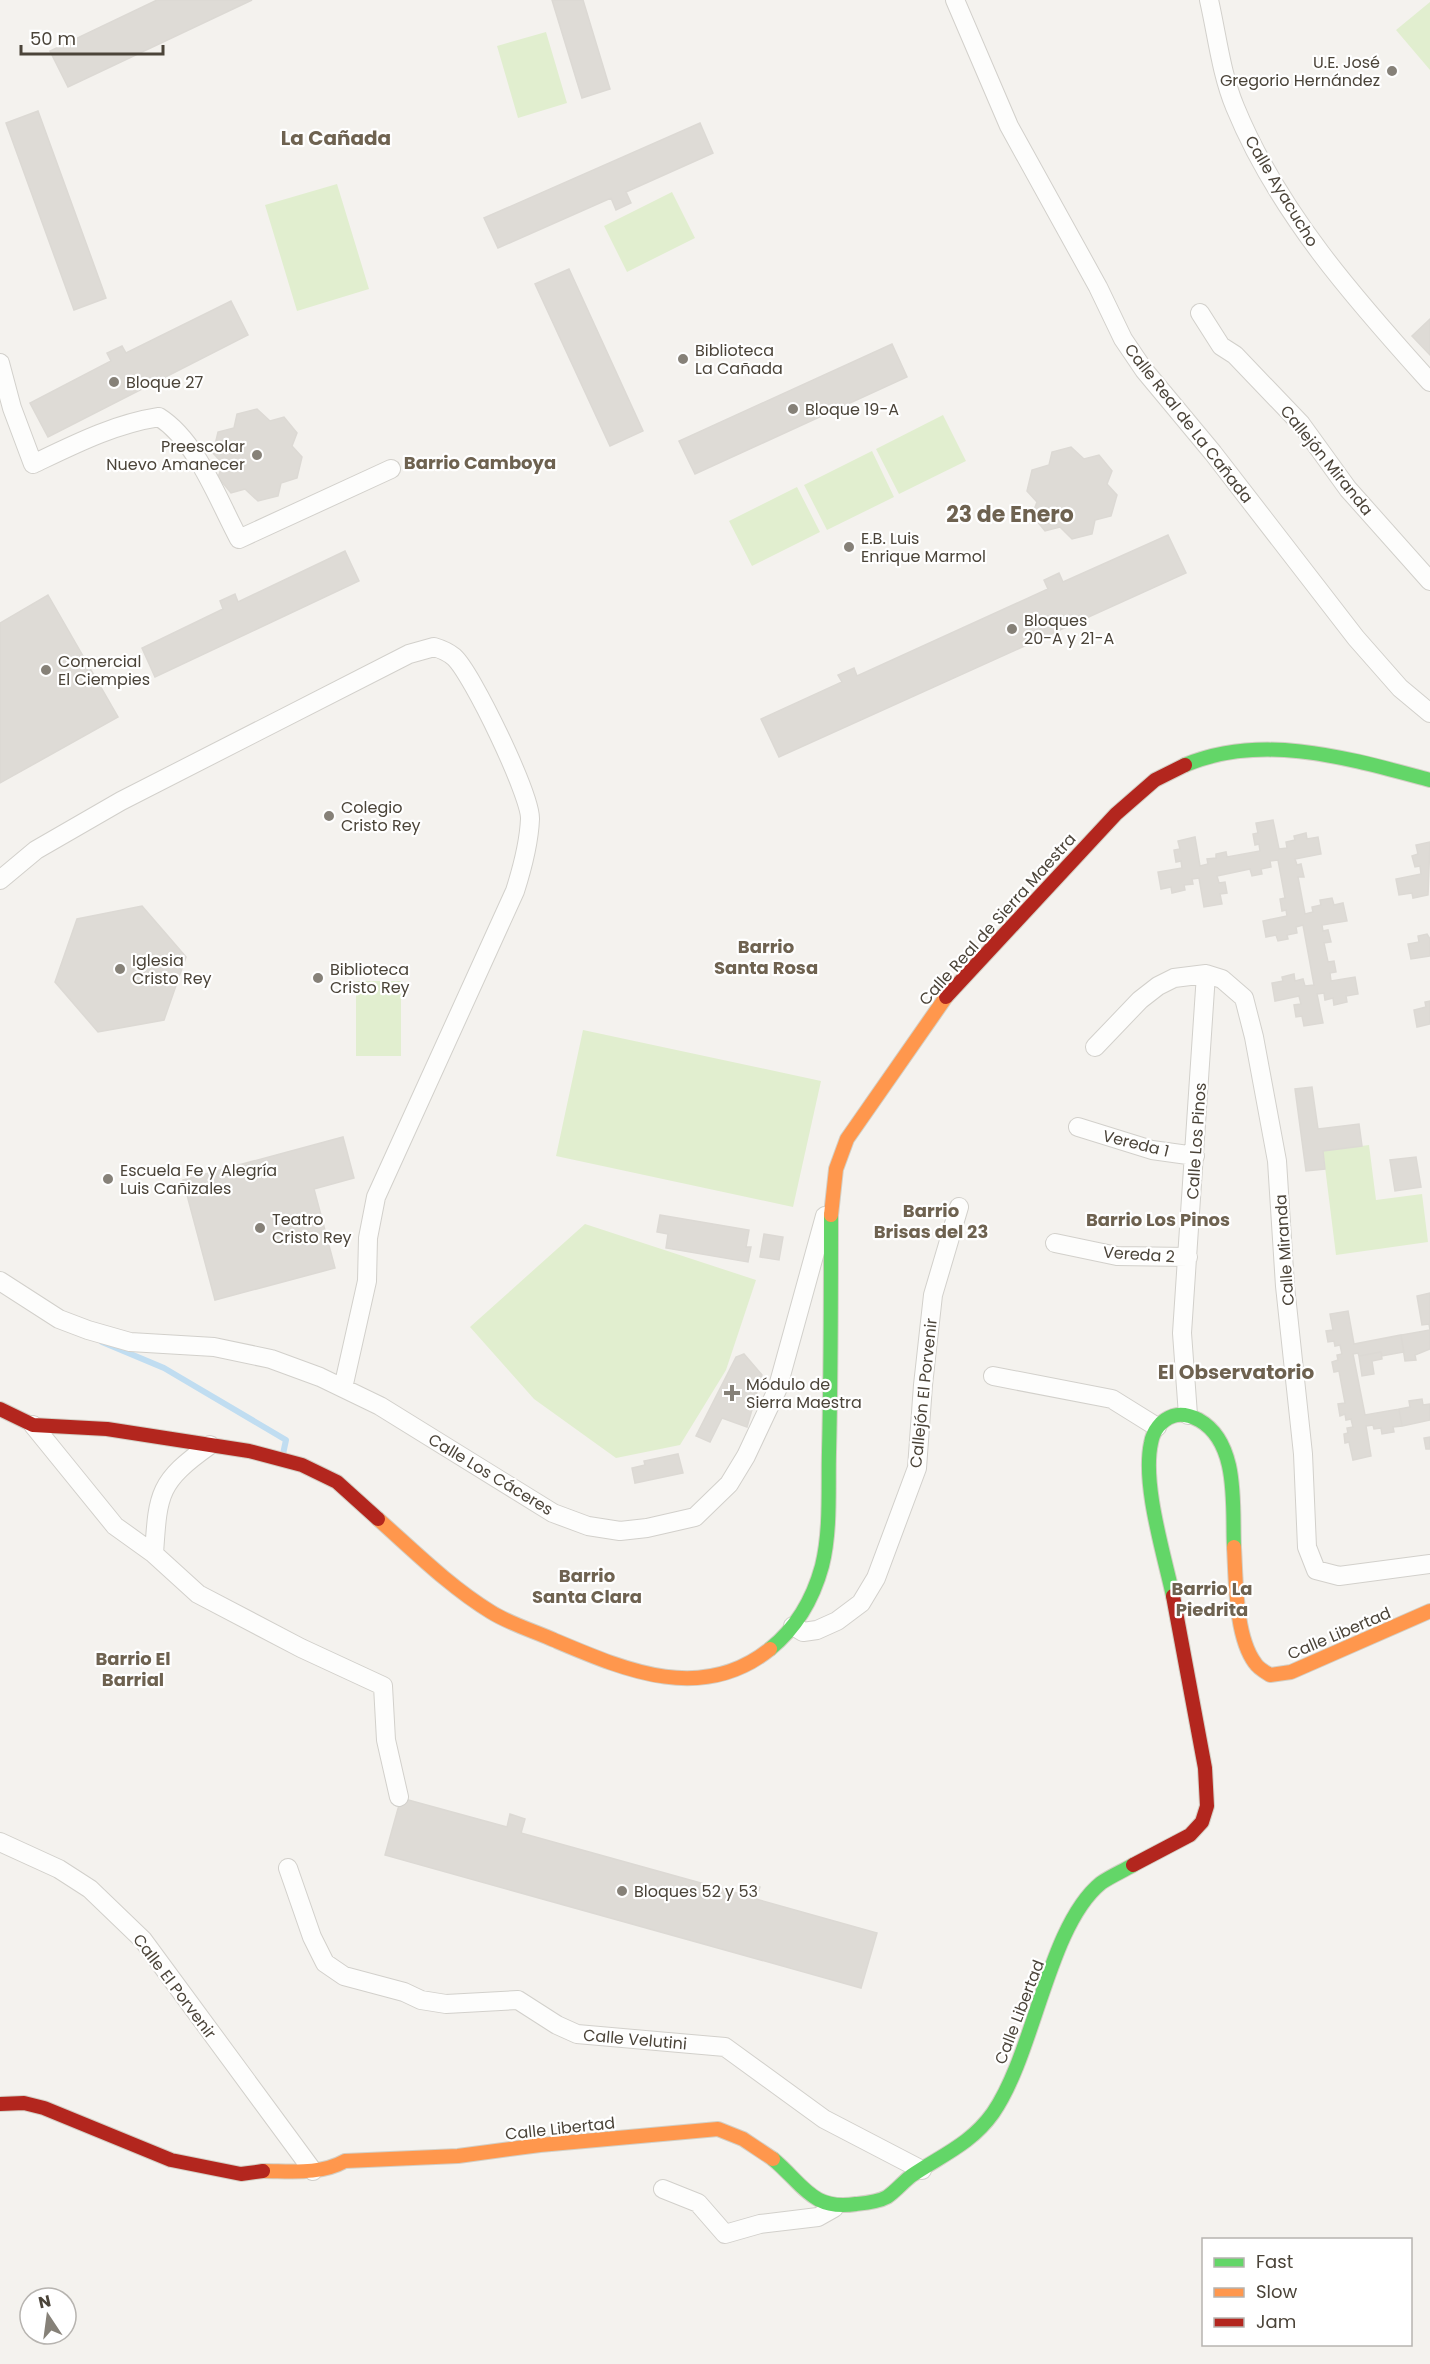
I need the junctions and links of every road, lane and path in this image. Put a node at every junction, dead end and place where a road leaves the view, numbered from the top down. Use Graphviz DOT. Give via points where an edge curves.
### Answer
graph roads {
  1 [pos="955,0"];
  2 [pos="1209,0"];
  3 [pos="1200,313"];
  4 [pos="0,363"];
  5 [pos="1430,382"];
  6 [pos="391,469"];
  7 [pos="1430,580"];
  8 [pos="1430,713"];
  9 [pos="1430,780"];
  10 [pos="0,880"];
  11 [pos="1206,974"];
  12 [pos="1095,1047"];
  13 [pos="1078,1127"];
  14 [pos="1195,1156"];
  15 [pos="831,1197"];
  16 [pos="959,1207"];
  17 [pos="1055,1243"];
  18 [pos="1188,1257"];
  19 [pos="0,1281"];
  20 [pos="993,1376"];
  21 [pos="343,1388"];
  22 [pos="0,1409"];
  23 [pos="1188,1415"];
  24 [pos="33,1425"];
  25 [pos="1157,1427"];
  26 [pos="210,1445"];
  27 [pos="154,1554"];
  28 [pos="1430,1564"];
  29 [pos="1430,1611"];
  30 [pos="793,1626"];
  31 [pos="399,1797"];
  32 [pos="0,1842"];
  33 [pos="288,1868"];
  34 [pos="0,2104"];
  35 [pos="922,2170"];
  36 [pos="313,2171"];
  37 [pos="663,2189"];
  38 [pos="834,2208"];
  1 -- 8 [label="street, Calle Real de La Cañada" via="1009,126 1134,355 1350,630 1400,687"];
  2 -- 5 [label="street, Calle Ayacucho" via="1235,107 1291,211 1350,290"];
  3 -- 7 [label="street, Callejón Miranda" via="1221,346 1301,424 1348,489"];
  4 -- 6 [label="street" via="33,464 108,429 159,417 187,442 239,539"];
  9 -- 15 [label="street, Calle Real de Sierra Maestra" via="1314,753 1255,749 1208,756 1148,785 1116,814 939,1003 847,1139"];
  10 -- 21 [label="street" via="36,850 121,801 408,654 434,647 455,658 463,669 498,734 528,804 530,819 523,862 516,891 376,1197 368,1238 367,1281"];
  11 -- 12 [label="street" via="1188,974 1158,986"];
  11 -- 14 [label="street, Calle Los Pinos"];
  11 -- 28 [label="street, Calle Miranda" via="1222,979 1244,998 1268,1109 1280,1196 1311,1562 1316,1570 1339,1576"];
  13 -- 14 [label="street, Vereda 1" via="1152,1150"];
  14 -- 18 [label="street, Calle Los Pinos"];
  15 -- 21 [label="street, Calle Los Cáceres" via="767,1414 729,1484 694,1517 620,1531 588,1526 553,1513 380,1406"];
  15 -- 30 [label="street, Calle Real de Sierra Maestra" via="825,1548 810,1599"];
  16 -- 30 [label="street, Callejón El Porvenir" via="933,1295 917,1468 876,1578 861,1603 837,1621 803,1632"];
  17 -- 18 [label="street, Vereda 2" via="1117,1256"];
  18 -- 23 [label="street, Calle Los Pinos" via="1182,1333"];
  19 -- 21 [label="street, Calle Los Cáceres" via="80,1328 130,1342 214,1347 271,1359"];
  20 -- 25 [label="street" via="1112,1399"];
  22 -- 24 [label="street, Calle Real de Sierra Maestra"];
  23 -- 25 [label="street" via="1168,1417"];
  23 -- 29 [label="street, Calle Libertad" via="1207,1425 1215,1435 1230,1468 1240,1621 1252,1660 1259,1669 1268,1675 1291,1672"];
  24 -- 26 [label="street, Calle Real de Sierra Maestra" via="107,1429"];
  24 -- 27 [label="street" via="115,1526"];
  25 -- 35 [label="street, Calle Libertad" via="1149,1448 1149,1466 1206,1767 1205,1815 1191,1834 1119,1871 1091,1892 1059,1955 1018,2065 1000,2101 970,2139"];
  26 -- 27 [label="street" via="173,1476 161,1494 155,1514"];
  26 -- 30 [label="street, Calle Real de Sierra Maestra" via="282,1458 337,1482 439,1573 492,1613 606,1662 681,1679 714,1678 754,1662"];
  27 -- 31 [label="street" via="198,1594 383,1686 386,1740"];
  32 -- 36 [label="street, Calle El Porvenir" via="52,1865 90,1888 142,1940"];
  33 -- 35 [label="street, Calle Velutini" via="325,1963 344,1976 446,2004 518,2000 577,2034 724,2047 824,2119"];
  34 -- 36 [label="street, Calle Libertad" via="24,2103 44,2108 171,2160 241,2174"];
  35 -- 38 [label="street, Calle Libertad" via="883,2199"];
  36 -- 38 [label="street, Calle Libertad" via="345,2161 458,2156 718,2129 734,2133 779,2164 804,2193"];
  37 -- 38 [label="street" via="698,2203 725,2234 760,2224 818,2217"];
}
